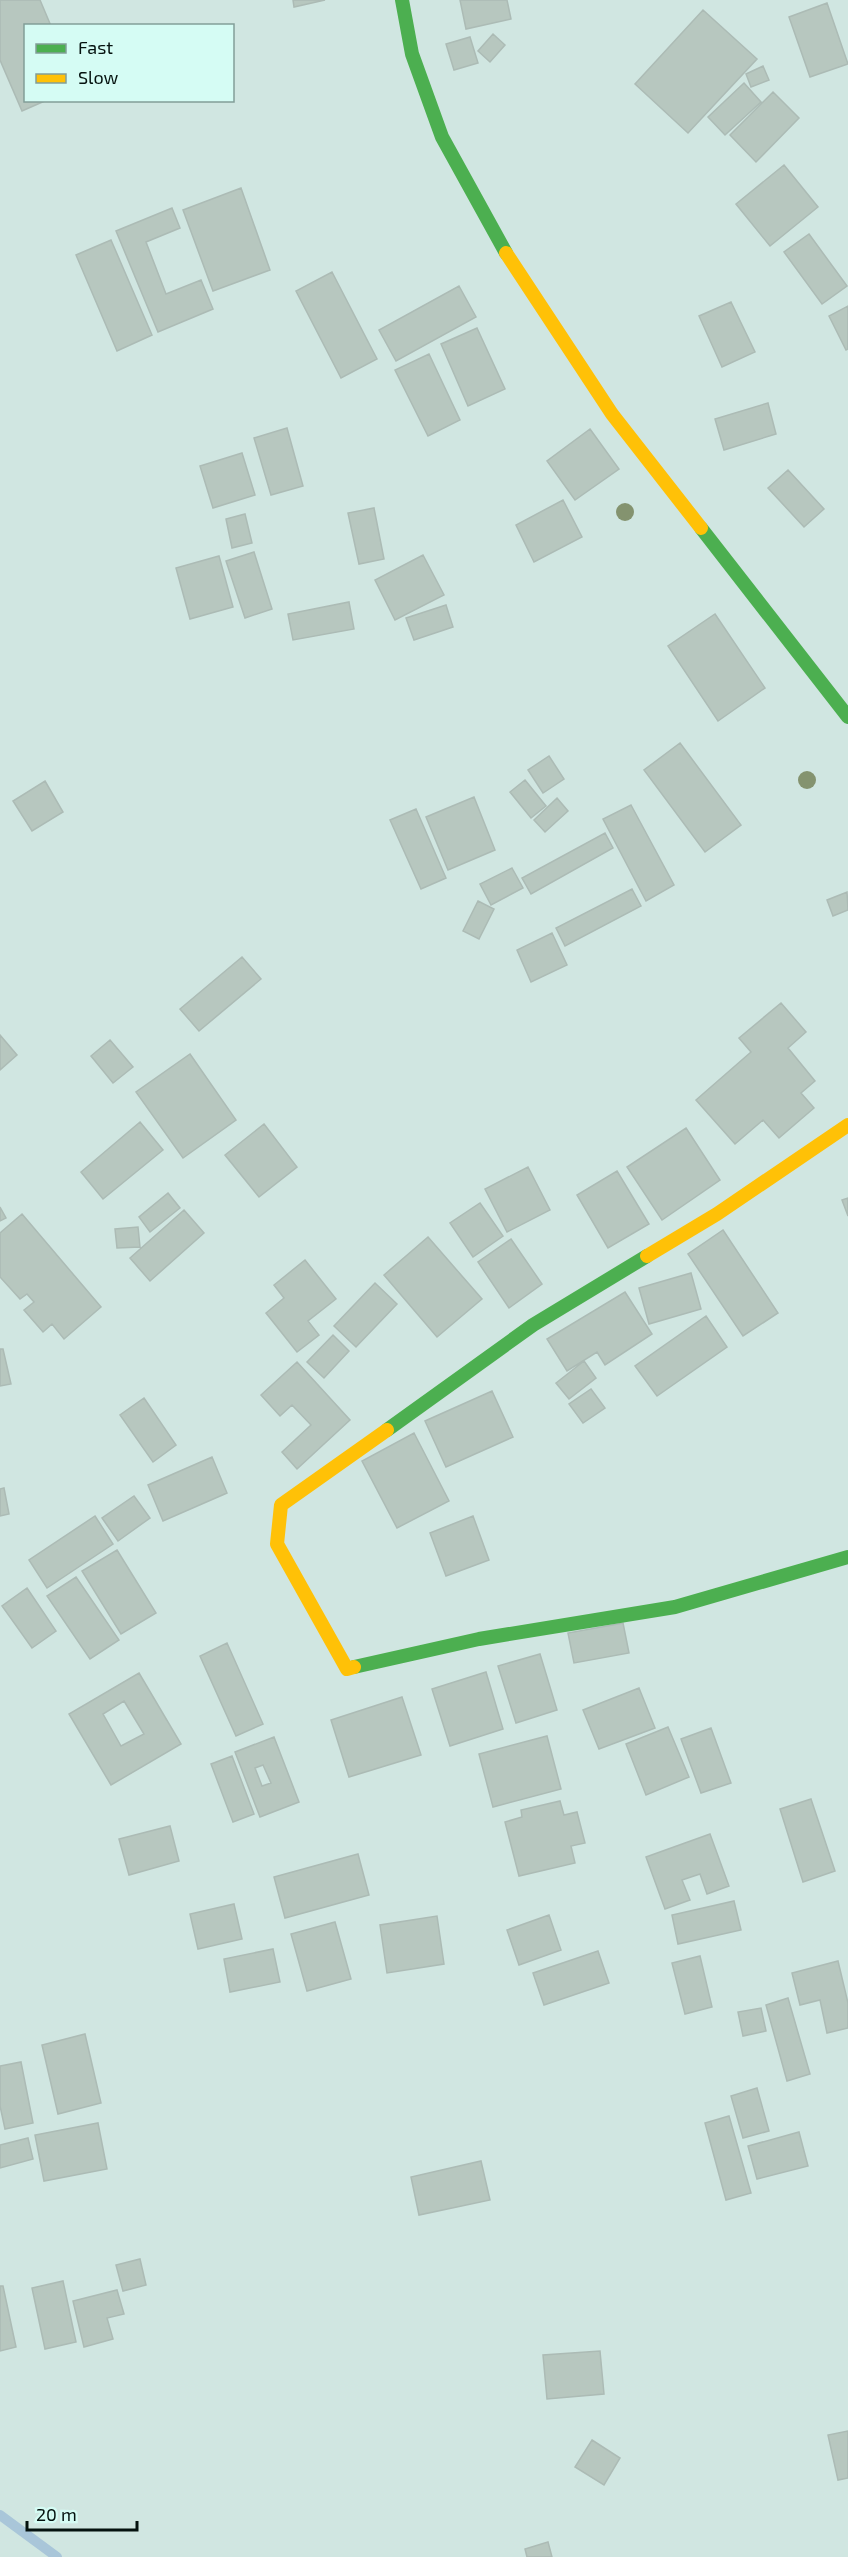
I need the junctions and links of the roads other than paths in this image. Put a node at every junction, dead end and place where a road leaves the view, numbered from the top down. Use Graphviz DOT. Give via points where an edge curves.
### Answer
graph roads {
  1 [pos="402,0"];
  2 [pos="848,717"];
  3 [pos="848,1125"];
  4 [pos="848,1557"];
  1 -- 2 [label="street" via="412,54 442,137 495,236 612,414"];
  3 -- 4 [label="street" via="717,1215 533,1325 281,1505 277,1544 347,1669 479,1639 675,1607"];
}
